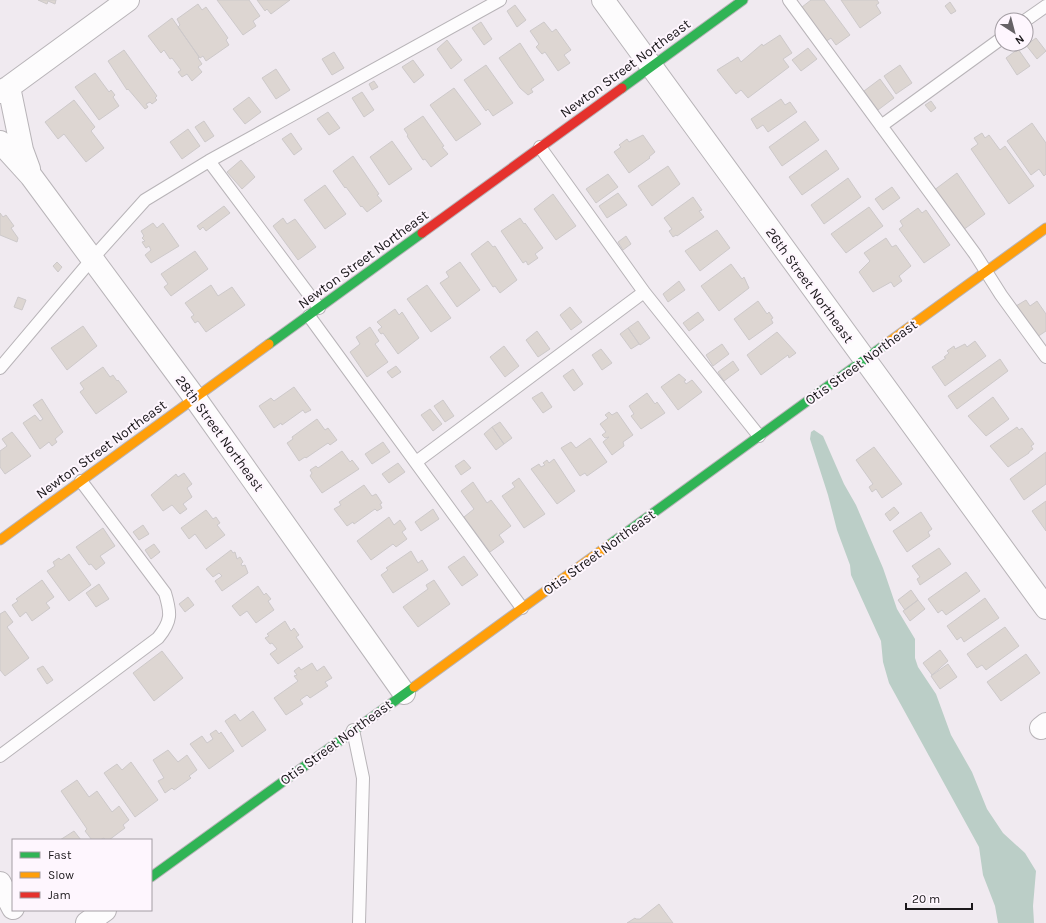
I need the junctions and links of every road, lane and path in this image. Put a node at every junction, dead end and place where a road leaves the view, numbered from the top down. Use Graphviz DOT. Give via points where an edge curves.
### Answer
graph roads {
  1 [pos="128,0"];
  2 [pos="500,0"];
  3 [pos="603,0"];
  4 [pos="743,0"];
  5 [pos="789,0"];
  6 [pos="1046,6"];
  7 [pos="1034,14"];
  8 [pos="994,44"];
  9 [pos="652,66"];
  10 [pos="5,89"];
  11 [pos="882,126"];
  12 [pos="0,142"];
  13 [pos="540,147"];
  14 [pos="209,161"];
  15 [pos="32,176"];
  16 [pos="1046,228"];
  17 [pos="92,259"];
  18 [pos="986,272"];
  19 [pos="644,292"];
  20 [pos="319,308"];
  21 [pos="309,316"];
  22 [pos="1046,357"];
  23 [pos="865,359"];
  24 [pos="0,368"];
  25 [pos="195,398"];
  26 [pos="759,436"];
  27 [pos="416,462"];
  28 [pos="82,481"];
  29 [pos="0,540"];
  30 [pos="522,608"];
  31 [pos="1046,608"];
  32 [pos="404,693"];
  33 [pos="353,730"];
  34 [pos="0,756"];
  35 [pos="152,876"];
  36 [pos="0,883"];
  37 [pos="12,905"];
  38 [pos="15,911"];
  39 [pos="104,911"];
  40 [pos="21,923"];
  41 [pos="87,923"];
  42 [pos="359,923"];
  1 -- 10 [label="street"];
  2 -- 14 [label="lane"];
  3 -- 9 [label="street, 26th Street Northeast"];
  4 -- 9 [label="street, Newton Street Northeast"];
  5 -- 11 [label="lane"];
  6 -- 7 [label="lane"];
  8 -- 11 [label="lane"];
  9 -- 13 [label="street, Newton Street Northeast"];
  9 -- 23 [label="street, 26th Street Northeast"];
  10 -- 15 [label="street, 28th Street Northeast"];
  11 -- 18 [label="lane"];
  12 -- 15 [label="street, 28th Street Northeast"];
  13 -- 19 [label="lane"];
  13 -- 20 [label="street, Newton Street Northeast"];
  14 -- 17 [label="lane" via="145,200"];
  14 -- 20 [label="lane"];
  15 -- 17 [label="street, 28th Street Northeast"];
  16 -- 18 [label="street, Otis Street Northeast"];
  17 -- 24 [label="lane"];
  17 -- 25 [label="street, 28th Street Northeast"];
  18 -- 22 [label="lane"];
  18 -- 23 [label="street, Otis Street Northeast"];
  19 -- 26 [label="lane"];
  19 -- 27 [label="lane"];
  20 -- 21 [label="street, Newton Street Northeast"];
  21 -- 25 [label="street, Newton Street Northeast"];
  21 -- 27 [label="lane"];
  23 -- 26 [label="street, Otis Street Northeast"];
  23 -- 31 [label="street, 26th Street Northeast"];
  25 -- 28 [label="street, Newton Street Northeast"];
  25 -- 32 [label="street, 28th Street Northeast"];
  26 -- 30 [label="street, Otis Street Northeast"];
  27 -- 30 [label="lane"];
  28 -- 29 [label="street, Newton Street Northeast"];
  28 -- 34 [label="lane" via="165,593 171,612 166,628 158,638"];
  30 -- 32 [label="street, Otis Street Northeast"];
  32 -- 33 [label="street, Otis Street Northeast"];
  33 -- 35 [label="street, Otis Street Northeast"];
  33 -- 42 [label="lane" via="363,778"];
  36 -- 37 [label="street"];
  38 -- 40 [label="street"];
  39 -- 41 [label="street"];
}
